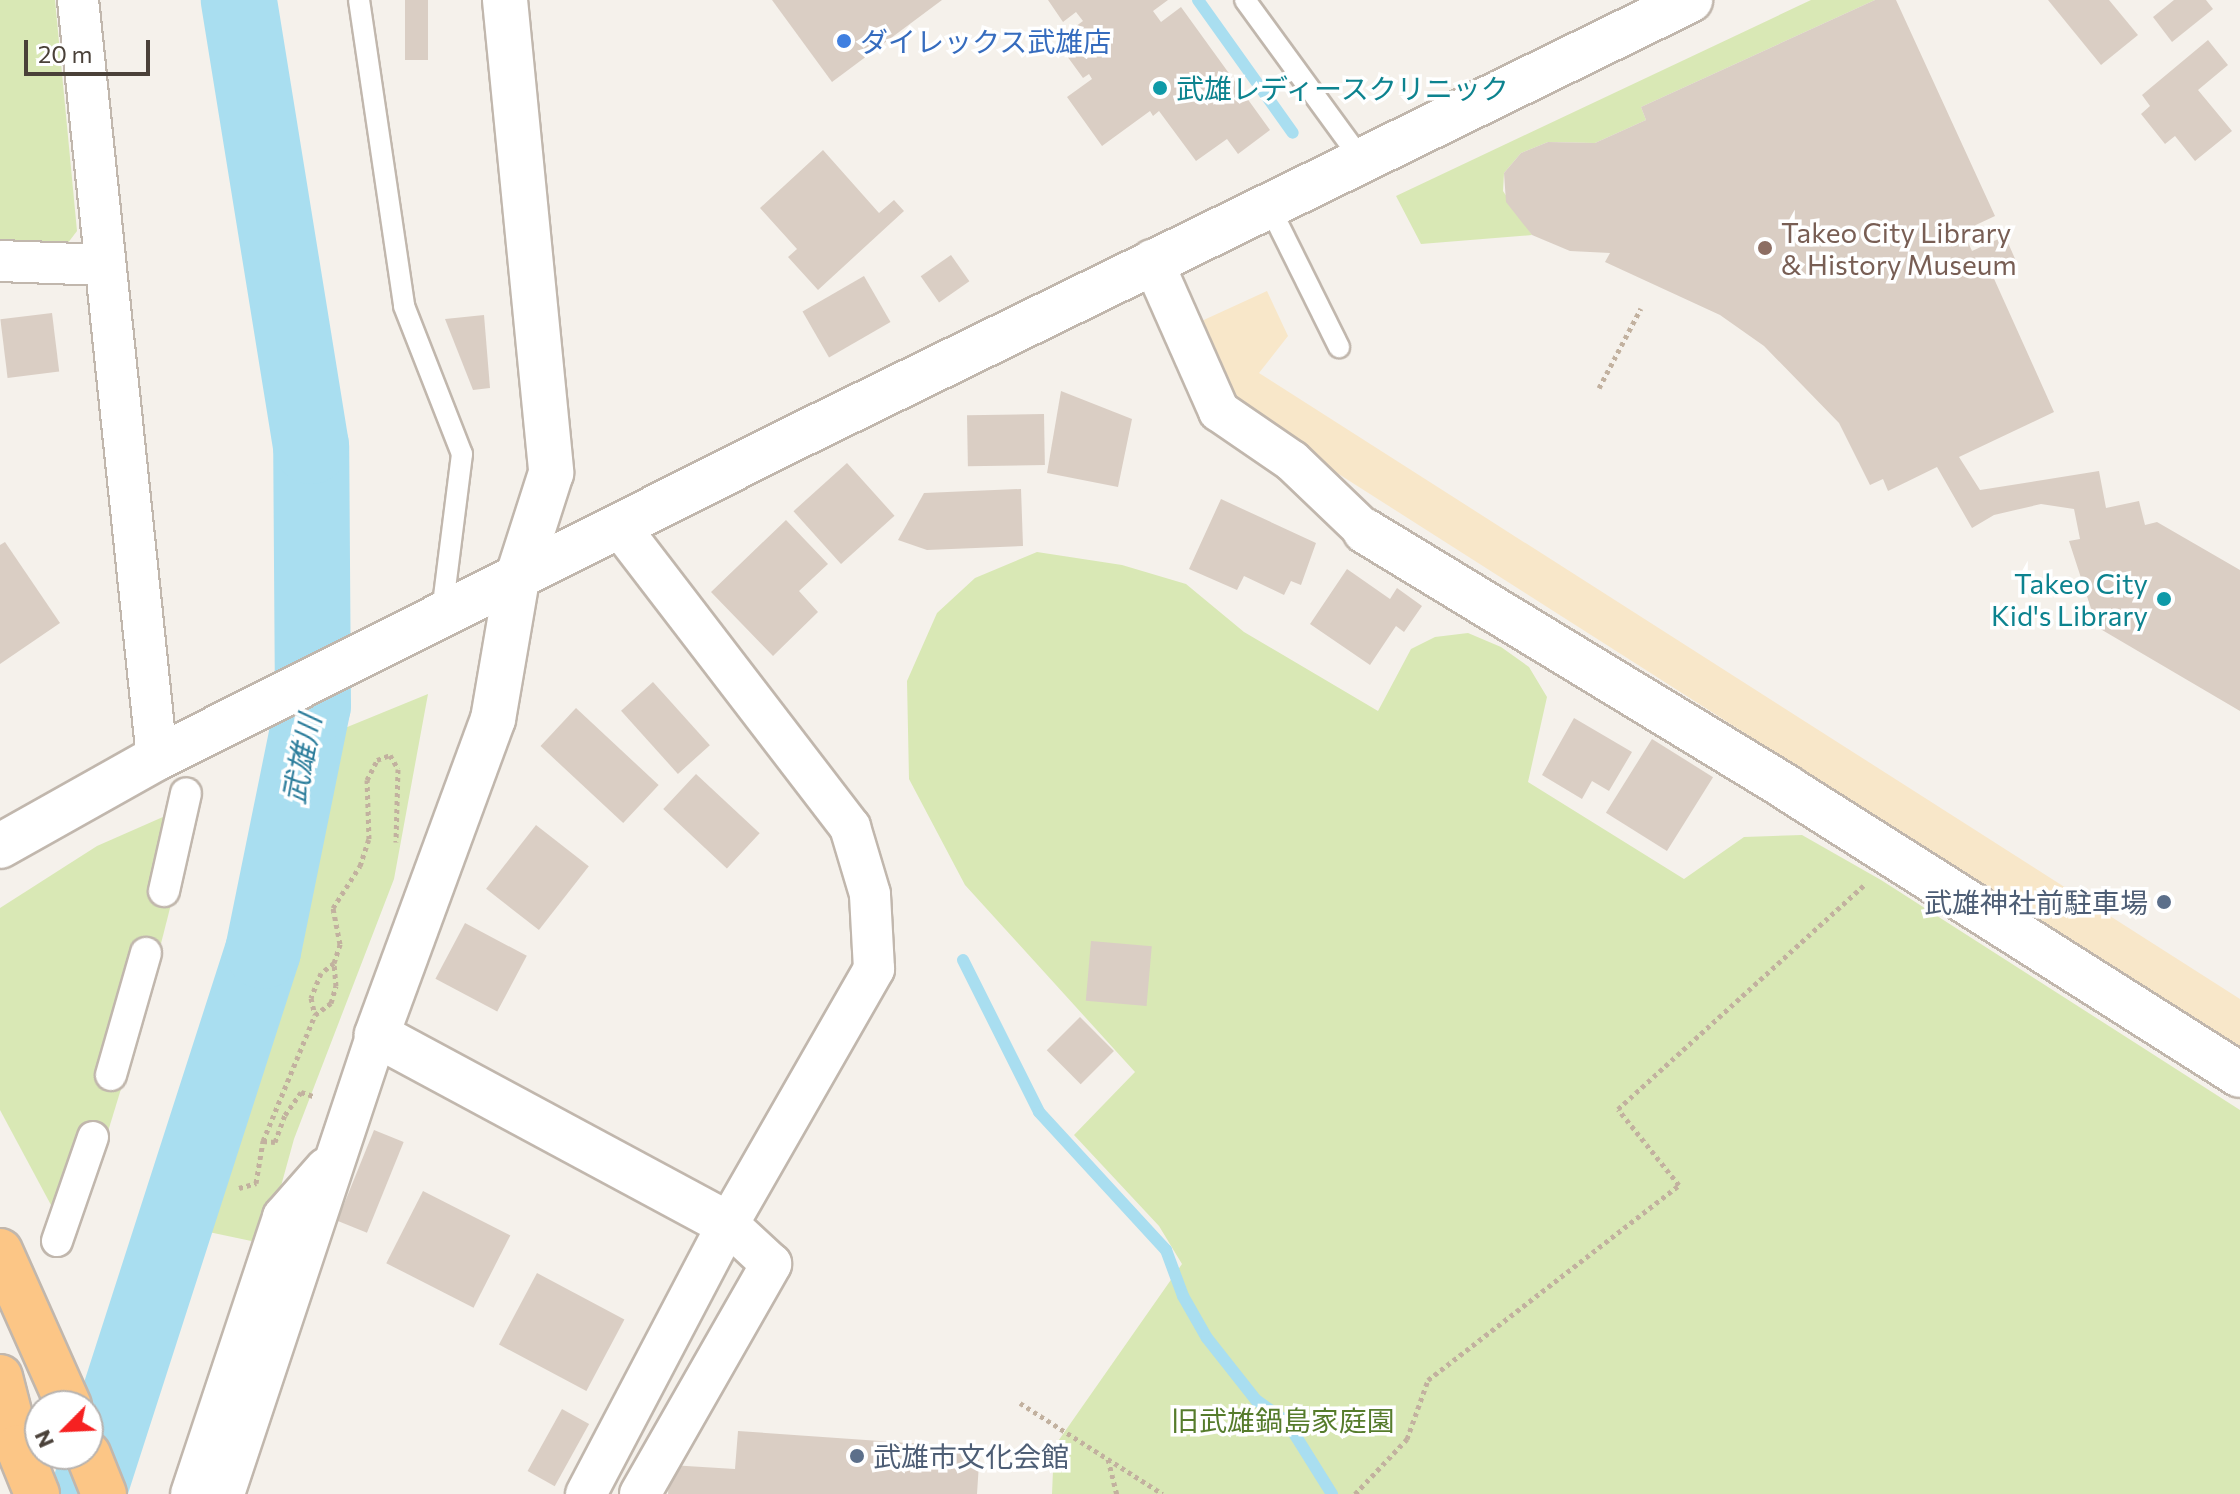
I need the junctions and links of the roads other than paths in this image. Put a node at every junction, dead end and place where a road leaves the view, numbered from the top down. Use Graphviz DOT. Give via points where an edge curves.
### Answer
graph roads {
  1 [pos="78,0"];
  2 [pos="359,0"];
  3 [pos="505,0"];
  4 [pos="1245,0"];
  5 [pos="1690,0"];
  6 [pos="1361,159"];
  7 [pos="1268,204"];
  8 [pos="1152,260"];
  9 [pos="0,261"];
  10 [pos="102,265"];
  11 [pos="1339,347"];
  12 [pos="620,527"];
  13 [pos="1365,531"];
  14 [pos="517,579"];
  15 [pos="442,617"];
  16 [pos="169,753"];
  17 [pos="186,793"];
  18 [pos="0,846"];
  19 [pos="164,891"];
  20 [pos="146,953"];
  21 [pos="377,1035"];
  22 [pos="111,1075"];
  23 [pos="2240,1075"];
  24 [pos="93,1137"];
  25 [pos="339,1153"];
  26 [pos="728,1224"];
  27 [pos="57,1241"];
  28 [pos="0,1251"];
  29 [pos="4,1389"];
  30 [pos="63,1390"];
  31 [pos="94,1470"];
  32 [pos="37,1494"];
  33 [pos="104,1494"];
  34 [pos="191,1494"];
  35 [pos="224,1494"];
  36 [pos="586,1494"];
  37 [pos="640,1494"];
  1 -- 10 [label="street"];
  2 -- 15 [label="lane" via="404,306 462,454"];
  3 -- 14 [label="street" via="551,473"];
  4 -- 6 [label="lane"];
  5 -- 6 [label="street"];
  6 -- 7 [label="street"];
  7 -- 8 [label="street"];
  7 -- 11 [label="lane"];
  8 -- 12 [label="street"];
  8 -- 13 [label="street" via="1219,411 1292,461"];
  9 -- 10 [label="street"];
  10 -- 16 [label="street"];
  12 -- 14 [label="street"];
  12 -- 26 [label="street" via="850,827 870,894 874,969"];
  13 -- 23 [label="street"];
  14 -- 15 [label="street"];
  14 -- 21 [label="street" via="493,719"];
  15 -- 16 [label="street"];
  16 -- 18 [label="street"];
  17 -- 19 [label="street"];
  20 -- 22 [label="street"];
  21 -- 25 [label="street"];
  21 -- 26 [label="street"];
  24 -- 27 [label="street"];
  25 -- 34 [label="street" via="283,1217"];
  25 -- 35 [label="street"];
  26 -- 36 [label="street"];
  26 -- 37 [label="street" via="771,1264"];
  28 -- 30 [label="highway"];
  29 -- 32 [label="highway"];
  31 -- 33 [label="highway"];
}
